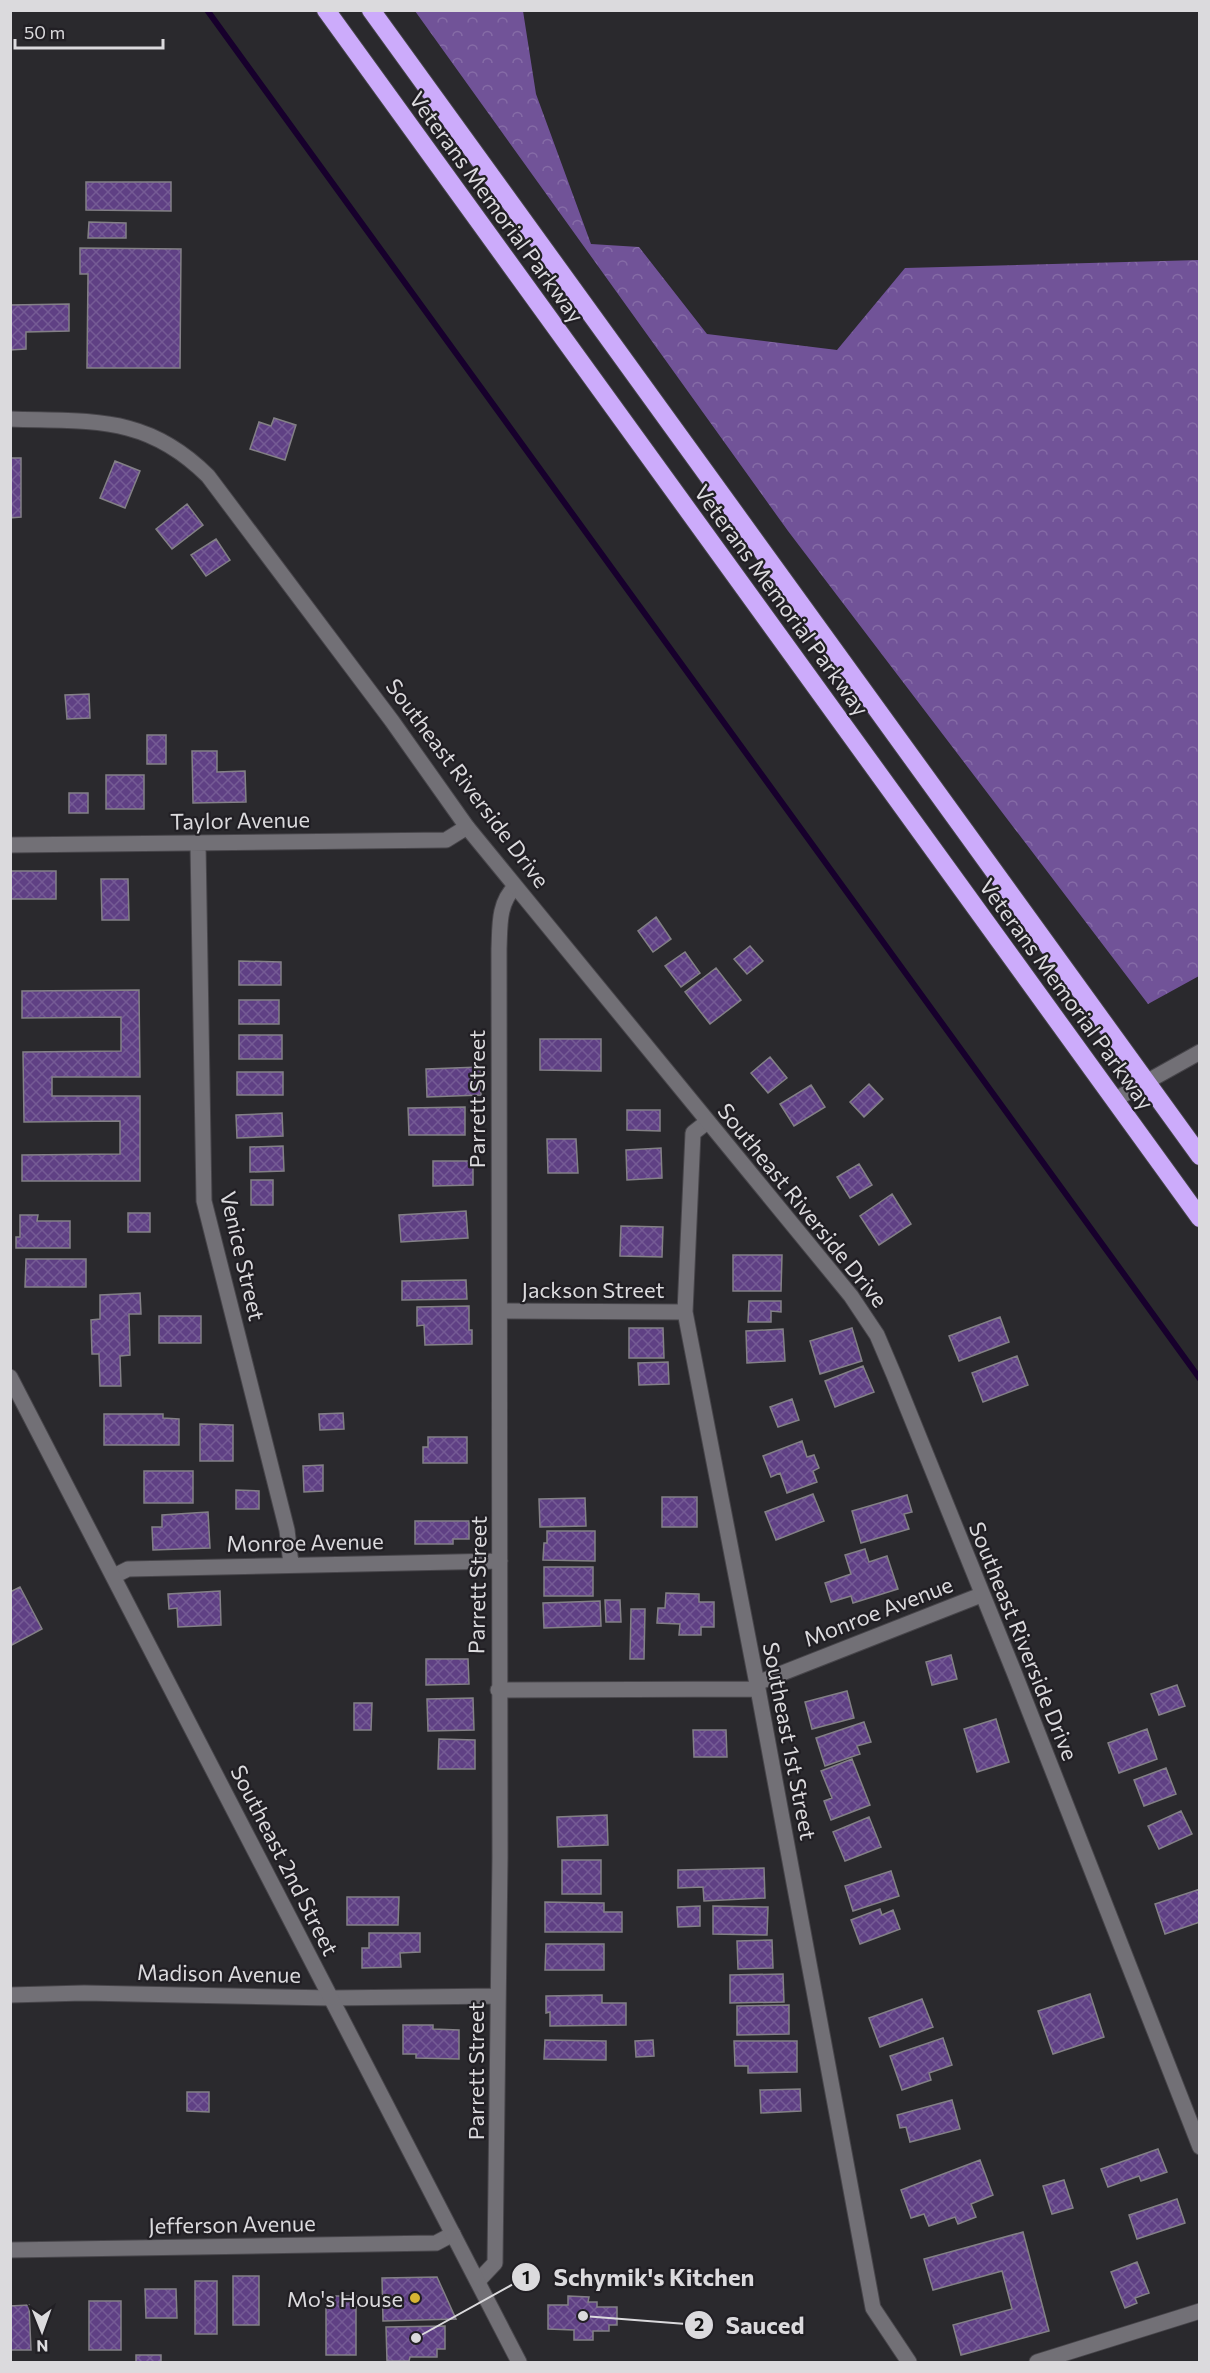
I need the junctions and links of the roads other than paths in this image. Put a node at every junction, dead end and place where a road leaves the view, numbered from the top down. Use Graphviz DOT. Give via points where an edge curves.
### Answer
graph roads {
  1 [pos="326,10"];
  2 [pos="372,10"];
  3 [pos="10,419"];
  4 [pos="467,827"];
  5 [pos="198,843"];
  6 [pos="10,845"];
  7 [pos="515,887"];
  8 [pos="1200,1052"];
  9 [pos="1146,1082"];
  10 [pos="1114,1100"];
  11 [pos="707,1122"];
  12 [pos="1200,1156"];
  13 [pos="1200,1218"];
  14 [pos="501,1311"];
  15 [pos="685,1312"];
  16 [pos="10,1377"];
  17 [pos="500,1561"];
  18 [pos="291,1564"];
  19 [pos="114,1576"];
  20 [pos="981,1595"];
  21 [pos="758,1686"];
  22 [pos="498,1690"];
  23 [pos="10,1995"];
  24 [pos="498,1996"];
  25 [pos="331,1998"];
  26 [pos="1200,2147"];
  27 [pos="453,2234"];
  28 [pos="10,2250"];
  29 [pos="478,2281"];
  30 [pos="1200,2312"];
  31 [pos="519,2362"];
  32 [pos="909,2362"];
  33 [pos="1037,2362"];
  1 -- 10 [label="highway, Veterans Memorial Parkway"];
  2 -- 9 [label="highway, Veterans Memorial Parkway"];
  3 -- 4 [label="street, Southeast Riverside Drive" via="109,422 143,432 184,454 215,484"];
  4 -- 5 [label="street, Taylor Avenue" via="446,840"];
  4 -- 7 [label="street, Southeast Riverside Drive"];
  5 -- 6 [label="street, Taylor Avenue"];
  5 -- 18 [label="street, Venice Street" via="204,1201 287,1530"];
  7 -- 11 [label="street, Southeast Riverside Drive"];
  7 -- 14 [label="street, Parrett Street" via="503,903 499,950"];
  8 -- 9 [label="street"];
  9 -- 10 [label="street"];
  9 -- 12 [label="highway, Veterans Memorial Parkway"];
  10 -- 13 [label="highway, Veterans Memorial Parkway"];
  11 -- 15 [label="street, Southeast 1st Street" via="693,1133"];
  11 -- 20 [label="street, Southeast Riverside Drive" via="851,1296 877,1335"];
  14 -- 15 [label="street, Jackson Street"];
  14 -- 17 [label="street, Parrett Street"];
  15 -- 21 [label="street, Southeast 1st Street"];
  16 -- 19 [label="street, Southeast 2nd Street"];
  17 -- 18 [label="street, Monroe Avenue"];
  17 -- 22 [label="street, Parrett Street"];
  18 -- 19 [label="street, Monroe Avenue" via="128,1569"];
  19 -- 25 [label="street, Southeast 2nd Street"];
  20 -- 21 [label="street, Monroe Avenue"];
  20 -- 26 [label="street, Southeast Riverside Drive"];
  21 -- 22 [label="street, Monroe Avenue"];
  21 -- 32 [label="street, Southeast 1st Street" via="873,2308"];
  22 -- 24 [label="street, Parrett Street"];
  23 -- 25 [label="street, Madison Avenue"];
  24 -- 25 [label="street, Madison Avenue"];
  24 -- 29 [label="street, Parrett Street" via="495,2263"];
  25 -- 27 [label="street, Southeast 2nd Street"];
  27 -- 28 [label="street, Jefferson Avenue" via="436,2243"];
  27 -- 29 [label="street, Southeast 2nd Street"];
  29 -- 31 [label="street, Southeast 2nd Street"];
  30 -- 33 [label="street"];
}
